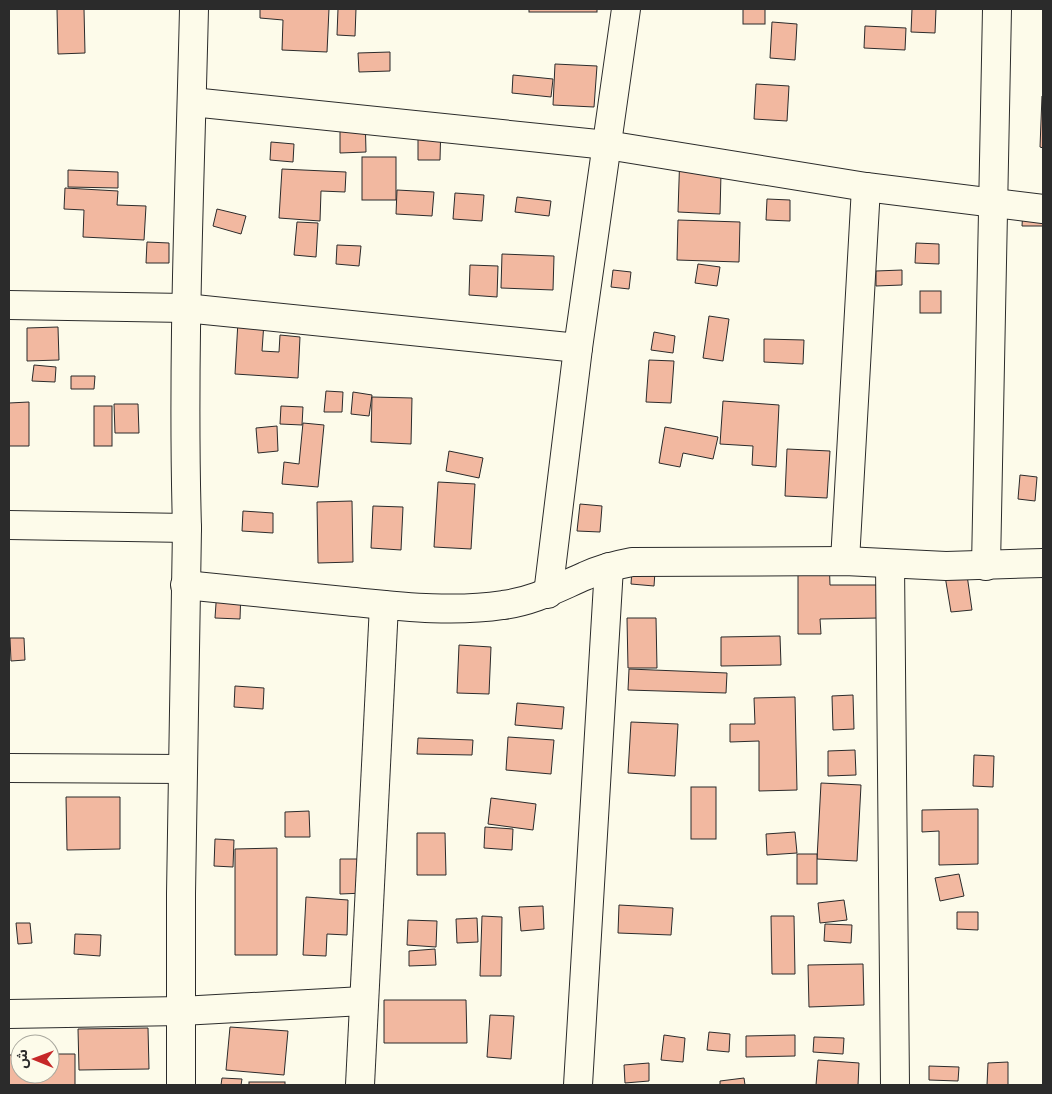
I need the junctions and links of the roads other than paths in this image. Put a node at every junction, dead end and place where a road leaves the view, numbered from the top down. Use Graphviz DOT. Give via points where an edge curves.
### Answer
graph roads {
  1 [pos="194,9"];
  2 [pos="626,9"];
  3 [pos="997,9"];
  4 [pos="192,102"];
  5 [pos="606,145"];
  6 [pos="866,187"];
  7 [pos="994,203"];
  8 [pos="1043,209"];
  9 [pos="9,305"];
  10 [pos="185,308"];
  11 [pos="578,348"];
  12 [pos="9,525"];
  13 [pos="187,528"];
  14 [pos="846,560"];
  15 [pos="1043,563"];
  16 [pos="890,564"];
  17 [pos="986,566"];
  18 [pos="609,567"];
  19 [pos="185,585"];
  20 [pos="548,594"];
  21 [pos="384,605"];
  22 [pos="9,768"];
  23 [pos="183,769"];
  24 [pos="363,1001"];
  25 [pos="180,1011"];
  26 [pos="9,1014"];
  27 [pos="181,1085"];
  28 [pos="360,1085"];
  29 [pos="578,1085"];
  30 [pos="895,1085"];
  1 -- 4 [label="street"];
  2 -- 5 [label="street"];
  3 -- 7 [label="street"];
  4 -- 5 [label="street"];
  4 -- 10 [label="street"];
  5 -- 6 [label="street"];
  5 -- 11 [label="street"];
  6 -- 7 [label="street"];
  6 -- 14 [label="street"];
  7 -- 8 [label="street"];
  7 -- 17 [label="street"];
  9 -- 10 [label="street"];
  10 -- 11 [label="street"];
  10 -- 13 [label="street"];
  11 -- 20 [label="street"];
  12 -- 13 [label="street"];
  13 -- 19 [label="street"];
  14 -- 16 [label="street"];
  14 -- 18 [label="street" via="632,562"];
  15 -- 17 [label="street"];
  16 -- 17 [label="street"];
  16 -- 30 [label="street"];
  18 -- 20 [label="street"];
  18 -- 29 [label="street"];
  19 -- 21 [label="street"];
  19 -- 23 [label="street"];
  20 -- 21 [label="street" via="502,606"];
  21 -- 24 [label="street"];
  22 -- 23 [label="street"];
  23 -- 25 [label="street"];
  24 -- 25 [label="street"];
  24 -- 28 [label="street"];
  25 -- 26 [label="street"];
  25 -- 27 [label="street"];
}
